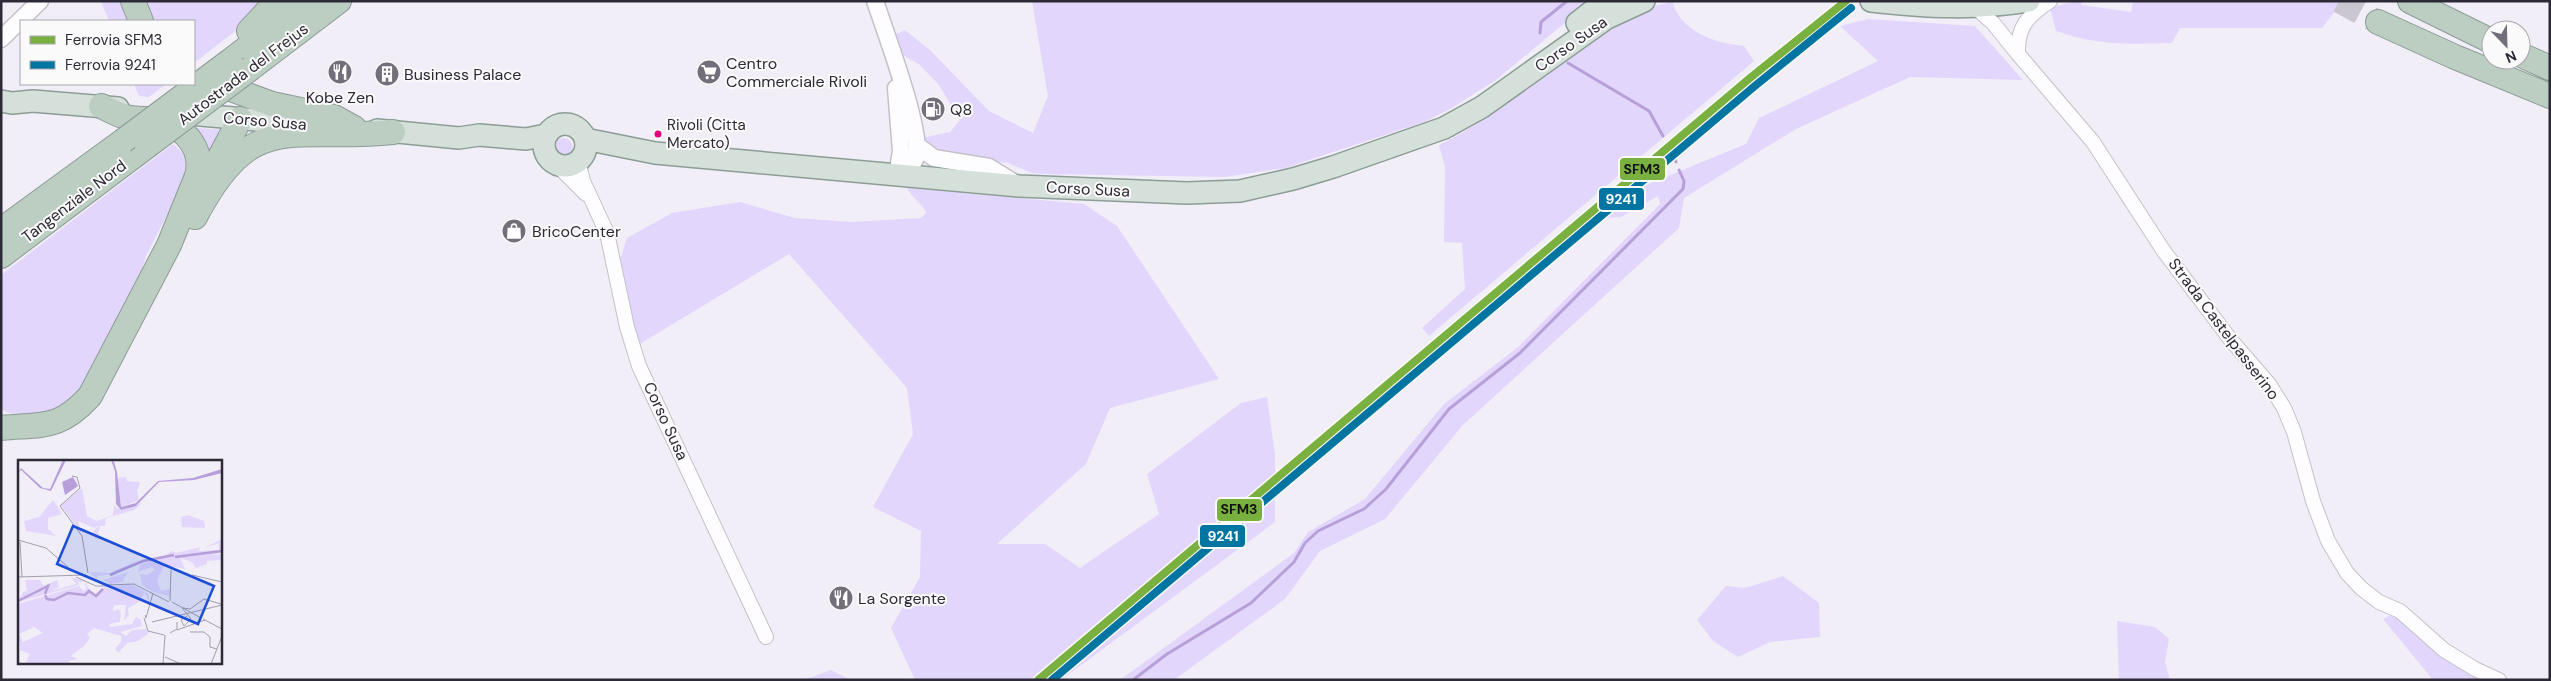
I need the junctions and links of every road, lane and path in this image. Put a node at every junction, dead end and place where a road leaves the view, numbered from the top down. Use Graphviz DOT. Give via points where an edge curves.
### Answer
graph roads {
  1 [pos="40,1"];
  2 [pos="133,1"];
  3 [pos="277,1"];
  4 [pos="308,1"];
  5 [pos="339,1"];
  6 [pos="875,1"];
  7 [pos="1605,1"];
  8 [pos="1644,1"];
  9 [pos="1871,1"];
  10 [pos="2029,1"];
  11 [pos="2050,1"];
  12 [pos="2410,1"];
  13 [pos="1976,8"];
  14 [pos="21,20"];
  15 [pos="141,20"];
  16 [pos="20,21"];
  17 [pos="2378,22"];
  18 [pos="2481,36"];
  19 [pos="1,40"];
  20 [pos="2018,54"];
  21 [pos="2531,59"];
  22 [pos="233,62"];
  23 [pos="2550,68"];
  24 [pos="195,75"];
  25 [pos="195,75"];
  26 [pos="899,76"];
  27 [pos="182,85"];
  28 [pos="1502,93"];
  29 [pos="2550,96"];
  30 [pos="5,105"];
  31 [pos="101,106"];
  32 [pos="240,119"];
  33 [pos="354,128"];
  34 [pos="393,132"];
  35 [pos="114,142"];
  36 [pos="146,146"];
  37 [pos="918,146"];
  38 [pos="549,151"];
  39 [pos="582,152"];
  40 [pos="897,175"];
  41 [pos="1020,186"];
  42 [pos="590,197"];
  43 [pos="64,208"];
  44 [pos="1,230"];
  45 [pos="169,245"];
  46 [pos="1,256"];
  47 [pos="1,267"];
  48 [pos="130,322"];
  49 [pos="6,424"];
  50 [pos="766,637"];
  51 [pos="2499,680"];
  1 -- 14 [label="street"];
  2 -- 15 [label="highway"];
  3 -- 22 [label="highway" via="250,31"];
  4 -- 22 [label="highway, Autostrada del Frejus"];
  5 -- 22 [label="highway, Autostrada del Frejus"];
  6 -- 26 [label="street"];
  7 -- 28 [label="main road, Corso Susa"];
  8 -- 28 [label="main road, Corso Susa" via="1607,18"];
  9 -- 13 [label="main road" via="1923,7"];
  10 -- 13 [label="main road"];
  11 -- 20 [label="street" via="2020,29"];
  12 -- 18 [label="highway"];
  13 -- 20 [label="street, Strada Castelpasserino" via="1994,23"];
  16 -- 19 [label="street"];
  17 -- 29 [label="highway"];
  20 -- 51 [label="street, Strada Castelpasserino" via="2093,142 2163,250 2284,408 2325,533 2347,573 2379,602 2400,611 2444,650"];
  21 -- 23 [label="highway"];
  22 -- 24 [label="highway"];
  22 -- 35 [label="highway, Autostrada del Frejus, bridge"];
  22 -- 36 [label="highway, Autostrada del Frejus, bridge"];
  25 -- 33 [label="highway" via="272,104 334,117"];
  26 -- 37 [label="street"];
  26 -- 40 [label="street" via="896,89 901,151"];
  27 -- 35 [label="highway"];
  28 -- 41 [label="main road, Corso Susa" via="1463,118 1424,136 1325,170 1257,188 1187,194"];
  30 -- 31 [label="main road, Corso Susa" via="33,101"];
  31 -- 32 [label="main road, Corso Susa"];
  31 -- 45 [label="highway" via="125,117 171,125 184,134 199,155 197,176"];
  32 -- 33 [label="main road, Corso Susa"];
  32 -- 45 [label="highway" via="183,226"];
  33 -- 34 [label="main road, Corso Susa"];
  34 -- 38 [label="main road, Corso Susa" via="459,138 526,138"];
  34 -- 48 [label="highway" via="360,136 292,134 270,137 250,146 223,170 209,190 177,252"];
  35 -- 44 [label="highway, Tangenziale Nord"];
  36 -- 43 [label="highway, Tangenziale Nord"];
  37 -- 40 [label="street" via="914,163"];
  37 -- 41 [label="street" via="934,158 989,167"];
  38 -- 39 [label="main road" via="566,166"];
  38 -- 39 [label="main road" via="555,127 567,124 578,129"];
  38 -- 42 [label="street, Corso Susa"];
  39 -- 40 [label="main road, Corso Susa" via="655,153"];
  39 -- 42 [label="street, Corso Susa"];
  40 -- 41 [label="main road, Corso Susa"];
  42 -- 50 [label="street, Corso Susa" via="607,233 627,327 639,366"];
  43 -- 46 [label="highway, Tangenziale Nord"];
  43 -- 47 [label="highway" via="44,235"];
  45 -- 48 [label="highway"];
  48 -- 49 [label="highway" via="98,384 80,407 64,419 45,426"];
}
